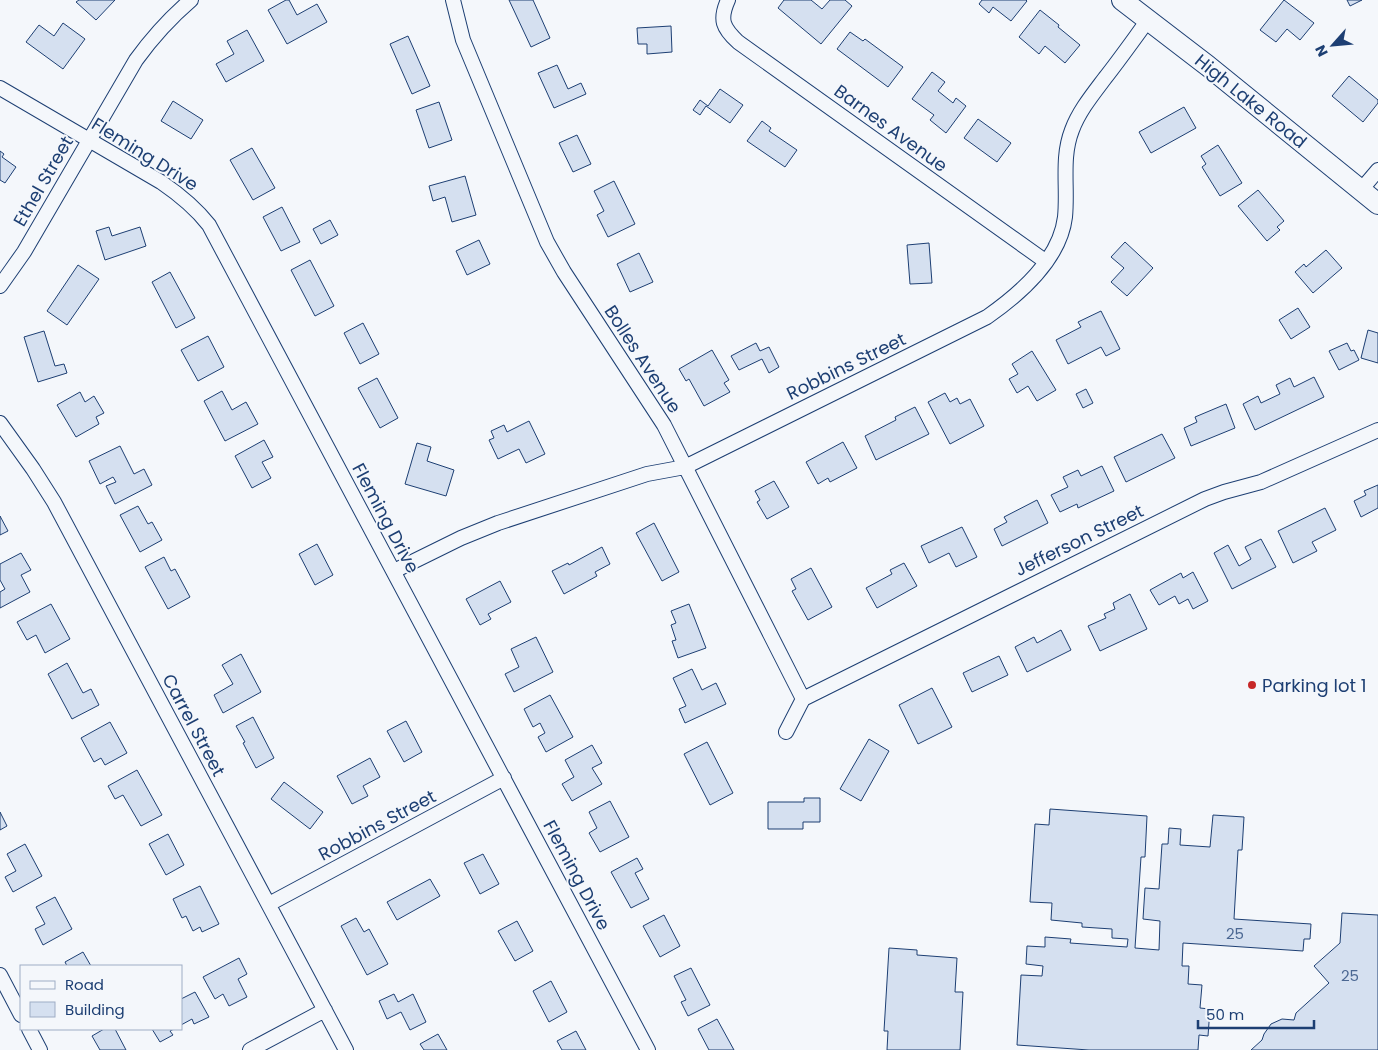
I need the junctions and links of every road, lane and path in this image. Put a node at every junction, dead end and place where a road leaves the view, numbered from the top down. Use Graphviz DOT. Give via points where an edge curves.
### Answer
graph roads {
  1 [pos="191,0"];
  2 [pos="453,0"];
  3 [pos="728,0"];
  4 [pos="1122,0"];
  5 [pos="1148,20"];
  6 [pos="0,88"];
  7 [pos="88,140"];
  8 [pos="1378,170"];
  9 [pos="1361,190"];
  10 [pos="1378,204"];
  11 [pos="1045,261"];
  12 [pos="0,286"];
  13 [pos="0,423"];
  14 [pos="1378,430"];
  15 [pos="685,467"];
  16 [pos="394,571"];
  17 [pos="803,699"];
  18 [pos="786,732"];
  19 [pos="504,778"];
  20 [pos="269,904"];
  21 [pos="0,975"];
  22 [pos="325,1010"];
  23 [pos="20,1013"];
  24 [pos="30,1030"];
  25 [pos="40,1050"];
  26 [pos="250,1050"];
  27 [pos="346,1050"];
  28 [pos="648,1050"];
  1 -- 7 [label="street, Ethel Street" via="154,35"];
  2 -- 15 [label="street, Bolles Avenue" via="463,40 547,242 664,425"];
  3 -- 11 [label="street, Barnes Avenue" via="723,18 728,32 738,42"];
  4 -- 5 [label="street, High Lake Road"];
  5 -- 9 [label="street, High Lake Road"];
  5 -- 11 [label="street, Robbins Street" via="1086,104 1072,129 1066,153 1065,216 1055,247"];
  6 -- 7 [label="street, Fleming Drive"];
  7 -- 12 [label="street, Ethel Street" via="24,252"];
  7 -- 16 [label="street, Fleming Drive" via="180,195 209,225"];
  8 -- 9 [label="street"];
  9 -- 10 [label="street, High Lake Road"];
  11 -- 15 [label="street, Robbins Street" via="1018,295 987,317"];
  13 -- 20 [label="street, Carrel Street" via="54,502"];
  14 -- 17 [label="street, Jefferson Street" via="1269,479 1205,499"];
  15 -- 16 [label="street, Robbins Street" via="647,474 498,523"];
  15 -- 17 [label="street, Bolles Avenue"];
  16 -- 19 [label="street, Fleming Drive"];
  17 -- 18 [label="street"];
  19 -- 20 [label="street, Robbins Street"];
  19 -- 28 [label="street, Fleming Drive"];
  20 -- 22 [label="street, Carrel Street"];
  21 -- 23 [label="street"];
  22 -- 26 [label="street"];
  22 -- 27 [label="street, Carrel Street"];
  24 -- 25 [label="street"];
}
